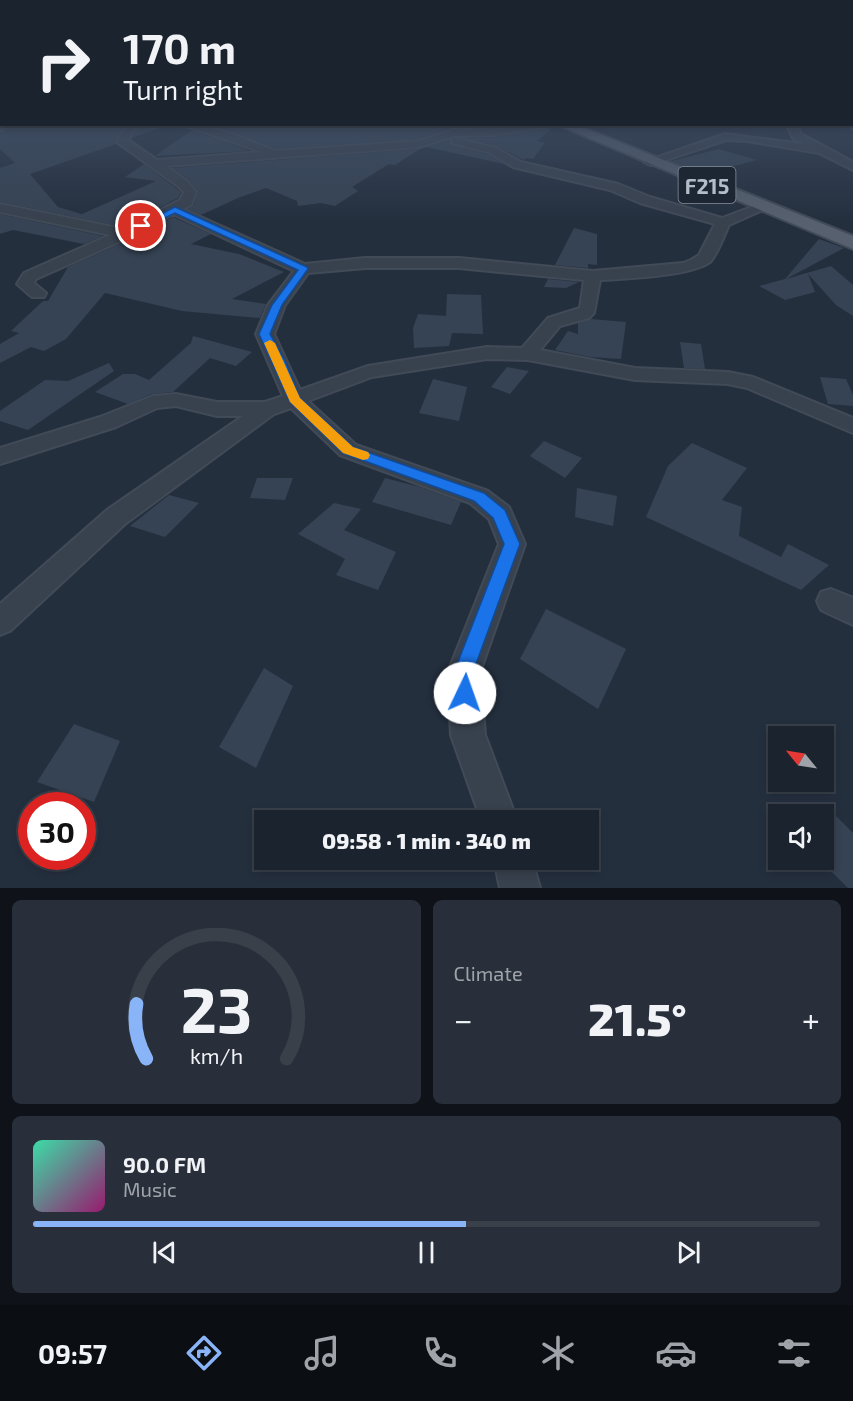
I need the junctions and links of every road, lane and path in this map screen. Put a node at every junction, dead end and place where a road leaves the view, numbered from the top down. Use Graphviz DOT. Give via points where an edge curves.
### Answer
graph roads {
  1 [pos="124,138"];
  2 [pos="234,138"];
  3 [pos="440,138"];
  4 [pos="444,138"];
  5 [pos="595,138"];
  6 [pos="721,138"];
  7 [pos="750,138"];
  8 [pos="802,138"];
  9 [pos="823,150"];
  10 [pos="280,156"];
  11 [pos="650,162"];
  12 [pos="152,164"];
  13 [pos="853,167"];
  14 [pos="762,207"];
  15 [pos="0,208"];
  16 [pos="175,210"];
  17 [pos="723,222"];
  18 [pos="125,234"];
  19 [pos="853,243"];
  20 [pos="303,269"];
  21 [pos="593,276"];
  22 [pos="38,292"];
  23 [pos="528,354"];
  24 [pos="294,399"];
  25 [pos="267,410"];
  26 [pos="853,426"];
  27 [pos="0,456"];
  28 [pos="0,622"];
  29 [pos="495,810"];
  30 [pos="516,870"];
  31 [pos="520,888"];
  1 -- 12 [label="street" via="132,152"];
  2 -- 10 [label="street"];
  3 -- 10 [label="street" via="419,144"];
  4 -- 17 [label="street" via="492,150 517,165 614,187"];
  5 -- 11 [label="main road, F215"];
  6 -- 11 [label="street"];
  7 -- 9 [label="street"];
  8 -- 9 [label="street"];
  9 -- 13 [label="street"];
  10 -- 12 [label="street"];
  11 -- 14 [label="main road, F215"];
  12 -- 16 [label="street" via="190,192 186,202"];
  14 -- 17 [label="street"];
  14 -- 19 [label="main road, F215"];
  15 -- 18 [label="street"];
  16 -- 18 [label="street"];
  16 -- 20 [label="street"];
  17 -- 21 [label="street" via="705,258 696,263"];
  18 -- 22 [label="street" via="30,276 25,284"];
  20 -- 21 [label="street" via="365,263 459,263"];
  20 -- 24 [label="street" via="277,305 265,334"];
  21 -- 23 [label="street" via="588,309 554,322"];
  23 -- 24 [label="street" via="487,353 368,372"];
  23 -- 26 [label="street" via="635,374 753,382"];
  24 -- 25 [label="street"];
  24 -- 29 [label="street" via="348,450 479,497 500,514 512,544 464,672 468,735"];
  25 -- 27 [label="street" via="217,409 164,400"];
  25 -- 28 [label="street" via="116,517"];
  30 -- 31 [label="street"];
}
